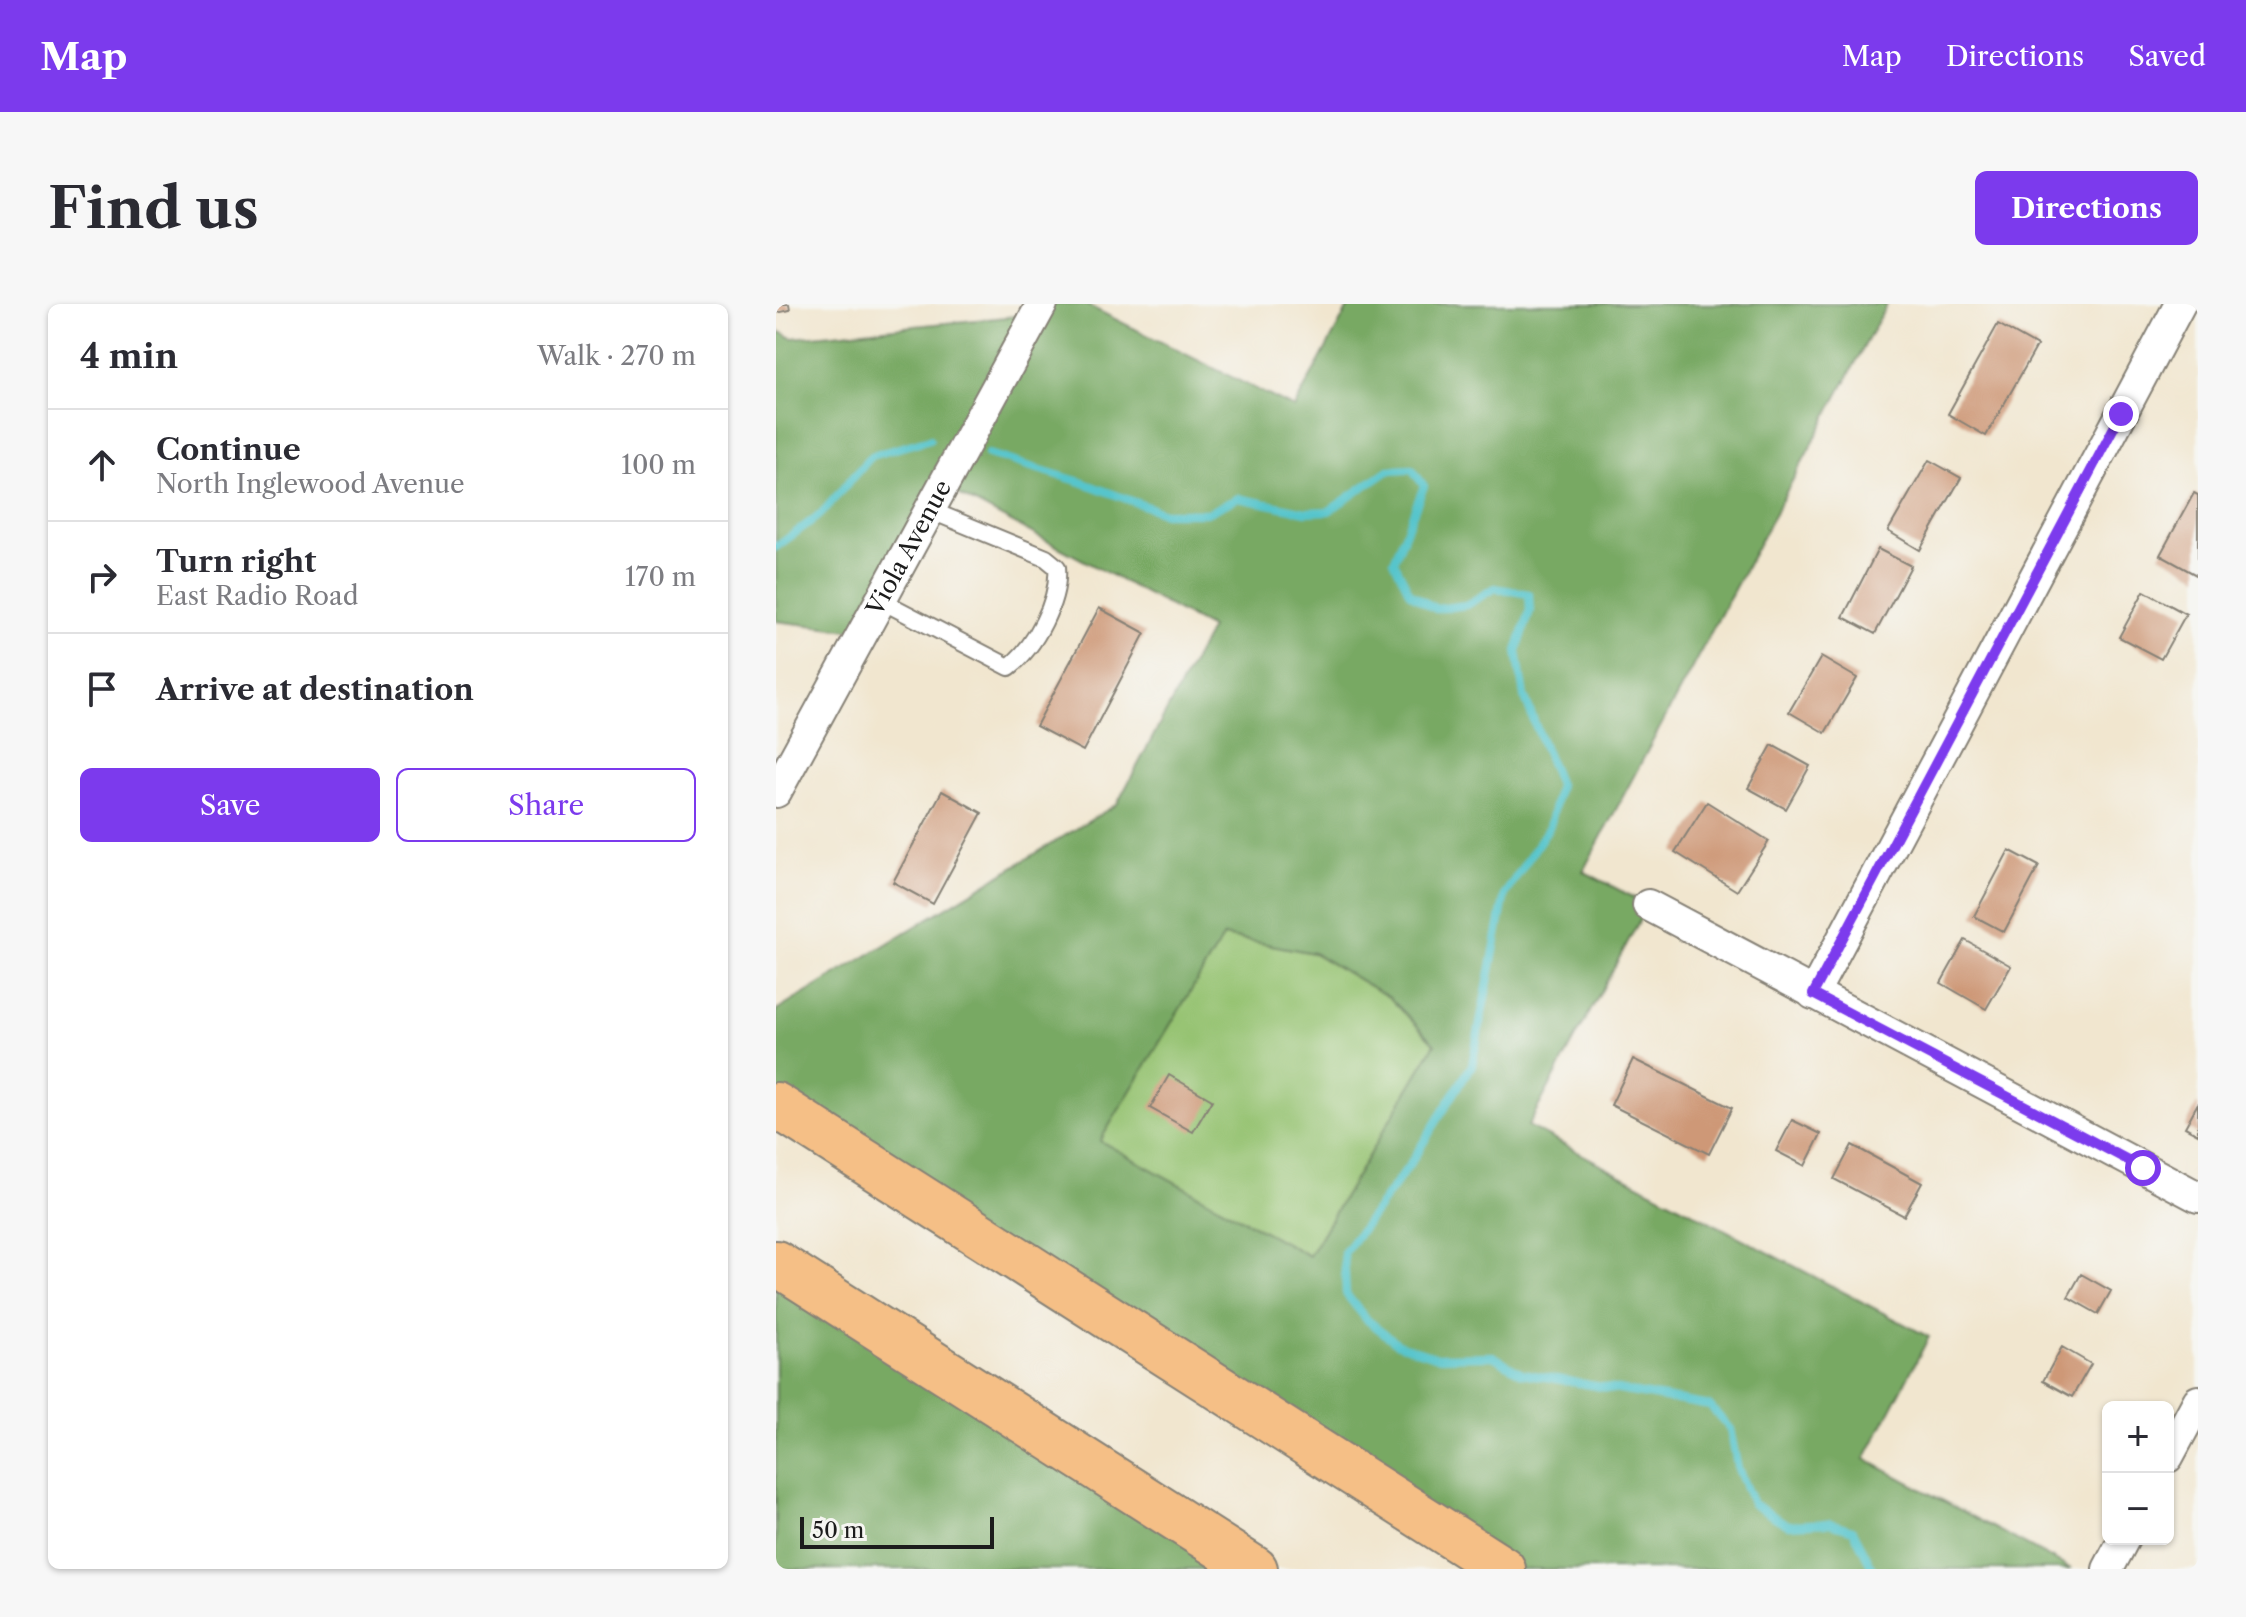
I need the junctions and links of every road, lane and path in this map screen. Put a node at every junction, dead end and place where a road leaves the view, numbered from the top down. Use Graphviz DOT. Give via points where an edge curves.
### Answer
graph roads {
  1 [pos="1042,304"];
  2 [pos="2180,304"];
  3 [pos="932,511"];
  4 [pos="882,601"];
  5 [pos="776,792"];
  6 [pos="1648,905"];
  7 [pos="1813,994"];
  8 [pos="776,1105"];
  9 [pos="2198,1197"];
  10 [pos="776,1263"];
  11 [pos="2198,1401"];
  12 [pos="2174,1446"];
  13 [pos="2121,1545"];
  14 [pos="1255,1569"];
  15 [pos="1503,1569"];
  16 [pos="2108,1569"];
  1 -- 3 [label="street, Viola Avenue"];
  2 -- 7 [label="street"];
  3 -- 4 [label="street, Viola Avenue"];
  3 -- 4 [label="lane" via="1057,567 1058,583 1040,627 1022,658 1009,667"];
  4 -- 5 [label="street, Viola Avenue"];
  6 -- 7 [label="street"];
  7 -- 9 [label="street"];
  8 -- 15 [label="highway"];
  10 -- 14 [label="highway"];
  11 -- 12 [label="street"];
  13 -- 16 [label="street"];
}
